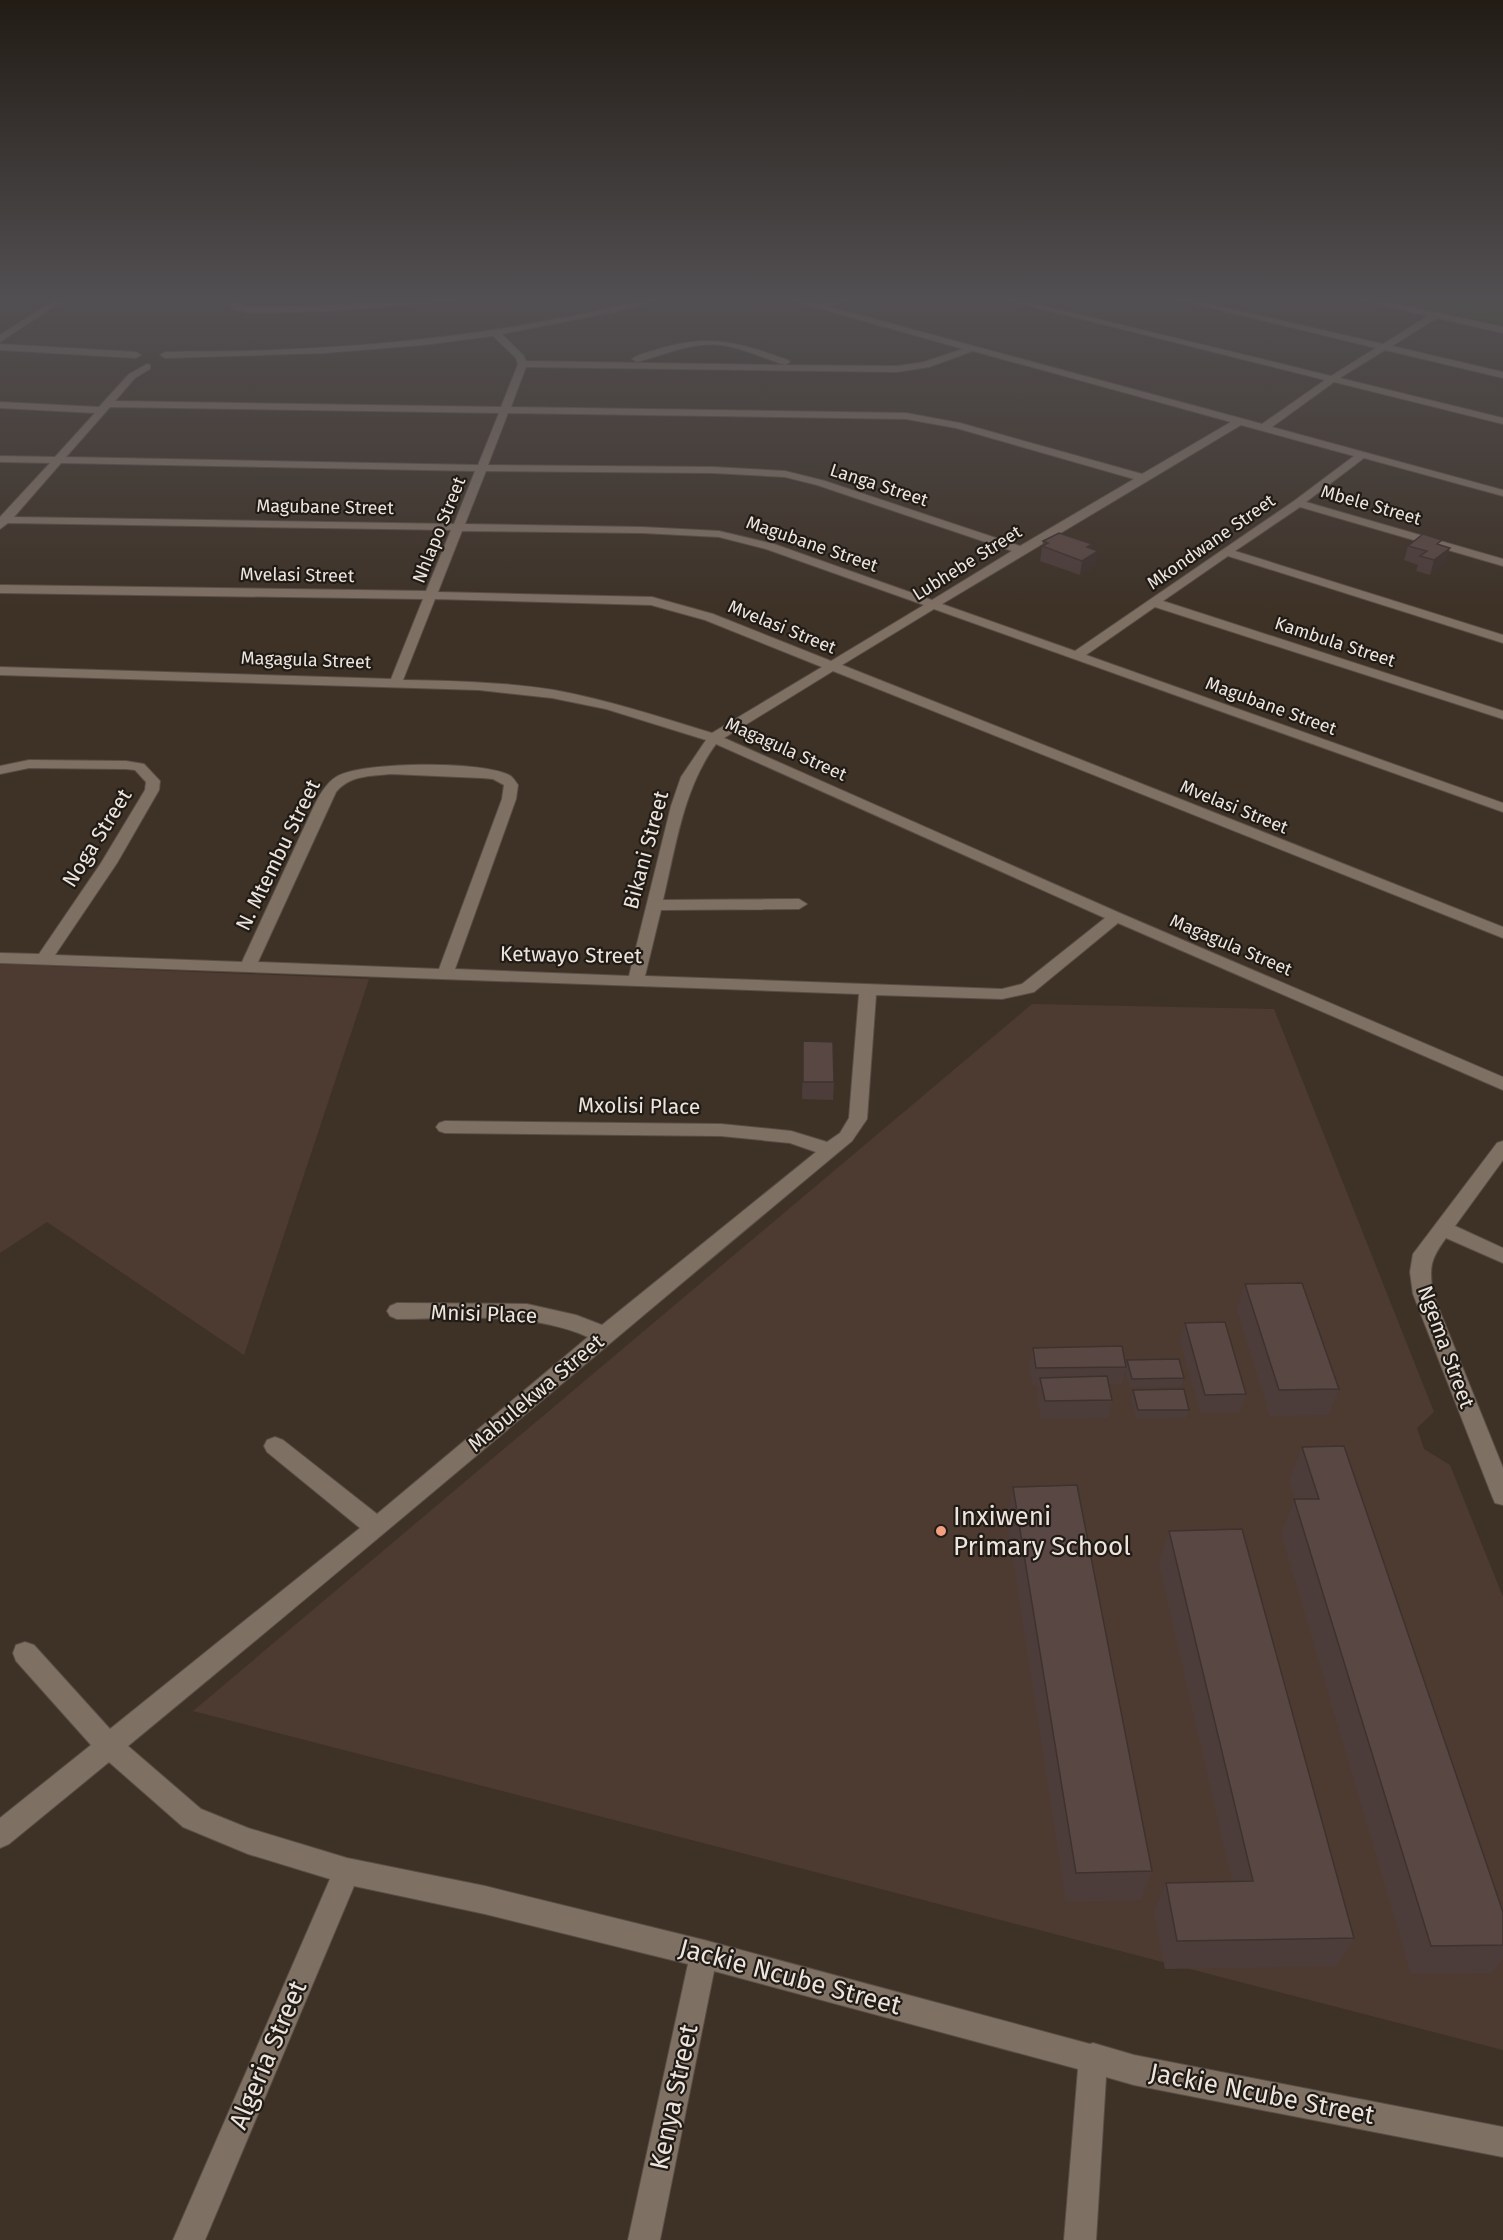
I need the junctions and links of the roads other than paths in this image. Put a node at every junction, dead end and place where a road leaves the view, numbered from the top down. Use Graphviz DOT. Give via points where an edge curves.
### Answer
graph roads {
  1 [pos="108,401"];
  2 [pos="508,401"];
  3 [pos="1164,401"];
  4 [pos="1302,401"];
  5 [pos="1420,401"];
  6 [pos="0,405"];
  7 [pos="103,407"];
  8 [pos="504,411"];
  9 [pos="1240,421"];
  10 [pos="1503,421"];
  11 [pos="1264,428"];
  12 [pos="1362,455"];
  13 [pos="0,459"];
  14 [pos="56,462"];
  15 [pos="481,468"];
  16 [pos="1143,478"];
  17 [pos="1503,493"];
  18 [pos="1298,503"];
  19 [pos="2,522"];
  20 [pos="458,527"];
  21 [pos="1023,550"];
  22 [pos="1226,552"];
  23 [pos="1503,563"];
  24 [pos="0,589"];
  25 [pos="430,595"];
  26 [pos="1156,603"];
  27 [pos="934,605"];
  28 [pos="1503,639"];
  29 [pos="1077,655"];
  30 [pos="833,666"];
  31 [pos="0,671"];
  32 [pos="396,682"];
  33 [pos="1503,715"];
  34 [pos="714,738"];
  35 [pos="0,770"];
  36 [pos="1503,808"];
  37 [pos="799,904"];
  38 [pos="653,905"];
  39 [pos="1116,917"];
  40 [pos="1503,933"];
  41 [pos="0,958"];
  42 [pos="44,959"];
  43 [pos="248,966"];
  44 [pos="445,975"];
  45 [pos="636,979"];
  46 [pos="868,988"];
  47 [pos="1503,1084"];
  48 [pos="445,1126"];
  49 [pos="1503,1147"];
  50 [pos="830,1150"];
  51 [pos="1442,1228"];
  52 [pos="1503,1256"];
  53 [pos="397,1311"];
  54 [pos="604,1335"];
  55 [pos="275,1446"];
  56 [pos="1503,1496"];
  57 [pos="377,1528"];
  58 [pos="25,1653"];
  59 [pos="108,1745"];
  60 [pos="0,1835"];
  61 [pos="347,1871"];
  62 [pos="704,1954"];
  63 [pos="1093,2057"];
  64 [pos="1503,2142"];
  65 [pos="189,2240"];
  66 [pos="644,2240"];
  67 [pos="1080,2240"];
  1 -- 7 [label="street"];
  2 -- 8 [label="street, Nhlapo Street"];
  3 -- 9 [label="street"];
  4 -- 11 [label="street"];
  5 -- 10 [label="street"];
  6 -- 7 [label="street"];
  7 -- 8 [label="street"];
  7 -- 14 [label="street"];
  8 -- 15 [label="street, Nhlapo Street"];
  8 -- 16 [label="street" via="921,418"];
  9 -- 11 [label="street"];
  9 -- 16 [label="street, Lubhebe Street"];
  11 -- 12 [label="street"];
  12 -- 17 [label="street"];
  12 -- 18 [label="street, Mkondwane Street"];
  13 -- 14 [label="street, Langa Street"];
  14 -- 15 [label="street, Langa Street"];
  14 -- 19 [label="street"];
  15 -- 20 [label="street, Nhlapo Street"];
  15 -- 21 [label="street, Langa Street" via="713,470 791,475"];
  16 -- 21 [label="street, Lubhebe Street"];
  18 -- 22 [label="street, Mkondwane Street"];
  18 -- 23 [label="street, Mbele Street"];
  19 -- 20 [label="street, Magubane Street"];
  20 -- 25 [label="street, Nhlapo Street"];
  20 -- 27 [label="street, Magubane Street" via="735,536"];
  21 -- 27 [label="street, Lubhebe Street"];
  22 -- 26 [label="street, Mkondwane Street"];
  22 -- 28 [label="street"];
  24 -- 25 [label="street, Mvelasi Street"];
  25 -- 30 [label="street, Mvelasi Street" via="652,601 709,617"];
  25 -- 32 [label="street, Nhlapo Street"];
  26 -- 29 [label="street, Mkondwane Street"];
  26 -- 33 [label="street, Kambula Street"];
  27 -- 29 [label="street, Magubane Street"];
  27 -- 30 [label="street, Lubhebe Street"];
  29 -- 36 [label="street, Magubane Street"];
  30 -- 34 [label="street, Lubhebe Street"];
  30 -- 40 [label="street, Mvelasi Street"];
  31 -- 32 [label="street, Magagula Street"];
  32 -- 34 [label="street, Magagula Street" via="552,694 644,715"];
  34 -- 38 [label="street, Bikani Street" via="685,786"];
  34 -- 39 [label="street, Magagula Street"];
  35 -- 42 [label="street, Noga Street" via="29,764 126,765 139,767 153,780 152,790 109,863"];
  37 -- 38 [label="street"];
  38 -- 45 [label="street, Bikani Street"];
  39 -- 46 [label="street, Ketwayo Street" via="1028,988 1015,992"];
  39 -- 47 [label="street, Magagula Street"];
  41 -- 42 [label="street, Ketwayo Street"];
  42 -- 43 [label="street, Ketwayo Street"];
  43 -- 44 [label="street, Ketwayo Street"];
  43 -- 44 [label="street, N. Mtembu Street" via="321,806 341,779 369,770 496,775 511,785 508,799"];
  44 -- 45 [label="street, Ketwayo Street"];
  45 -- 46 [label="street, Ketwayo Street"];
  46 -- 50 [label="street, Mabulekwa Street" via="858,1119 846,1137"];
  48 -- 50 [label="street, Mxolisi Place" via="732,1130 791,1137"];
  49 -- 51 [label="street, Ngema Street"];
  50 -- 54 [label="street, Mabulekwa Street"];
  51 -- 52 [label="street"];
  51 -- 56 [label="street, Ngema Street" via="1423,1254 1423,1294"];
  53 -- 54 [label="street, Mnisi Place" via="527,1312 576,1323"];
  54 -- 57 [label="street, Mabulekwa Street"];
  55 -- 57 [label="street"];
  57 -- 59 [label="street, Mabulekwa Street"];
  58 -- 59 [label="street"];
  59 -- 60 [label="street, Mabulekwa Street"];
  59 -- 61 [label="street, Jackie Ncube Street" via="192,1818 248,1841"];
  61 -- 62 [label="street, Jackie Ncube Street" via="485,1899"];
  61 -- 65 [label="street, Algeria Street"];
  62 -- 63 [label="street, Jackie Ncube Street"];
  62 -- 66 [label="street, Kenya Street"];
  63 -- 64 [label="street, Jackie Ncube Street" via="1134,2070"];
  63 -- 67 [label="street"];
}
